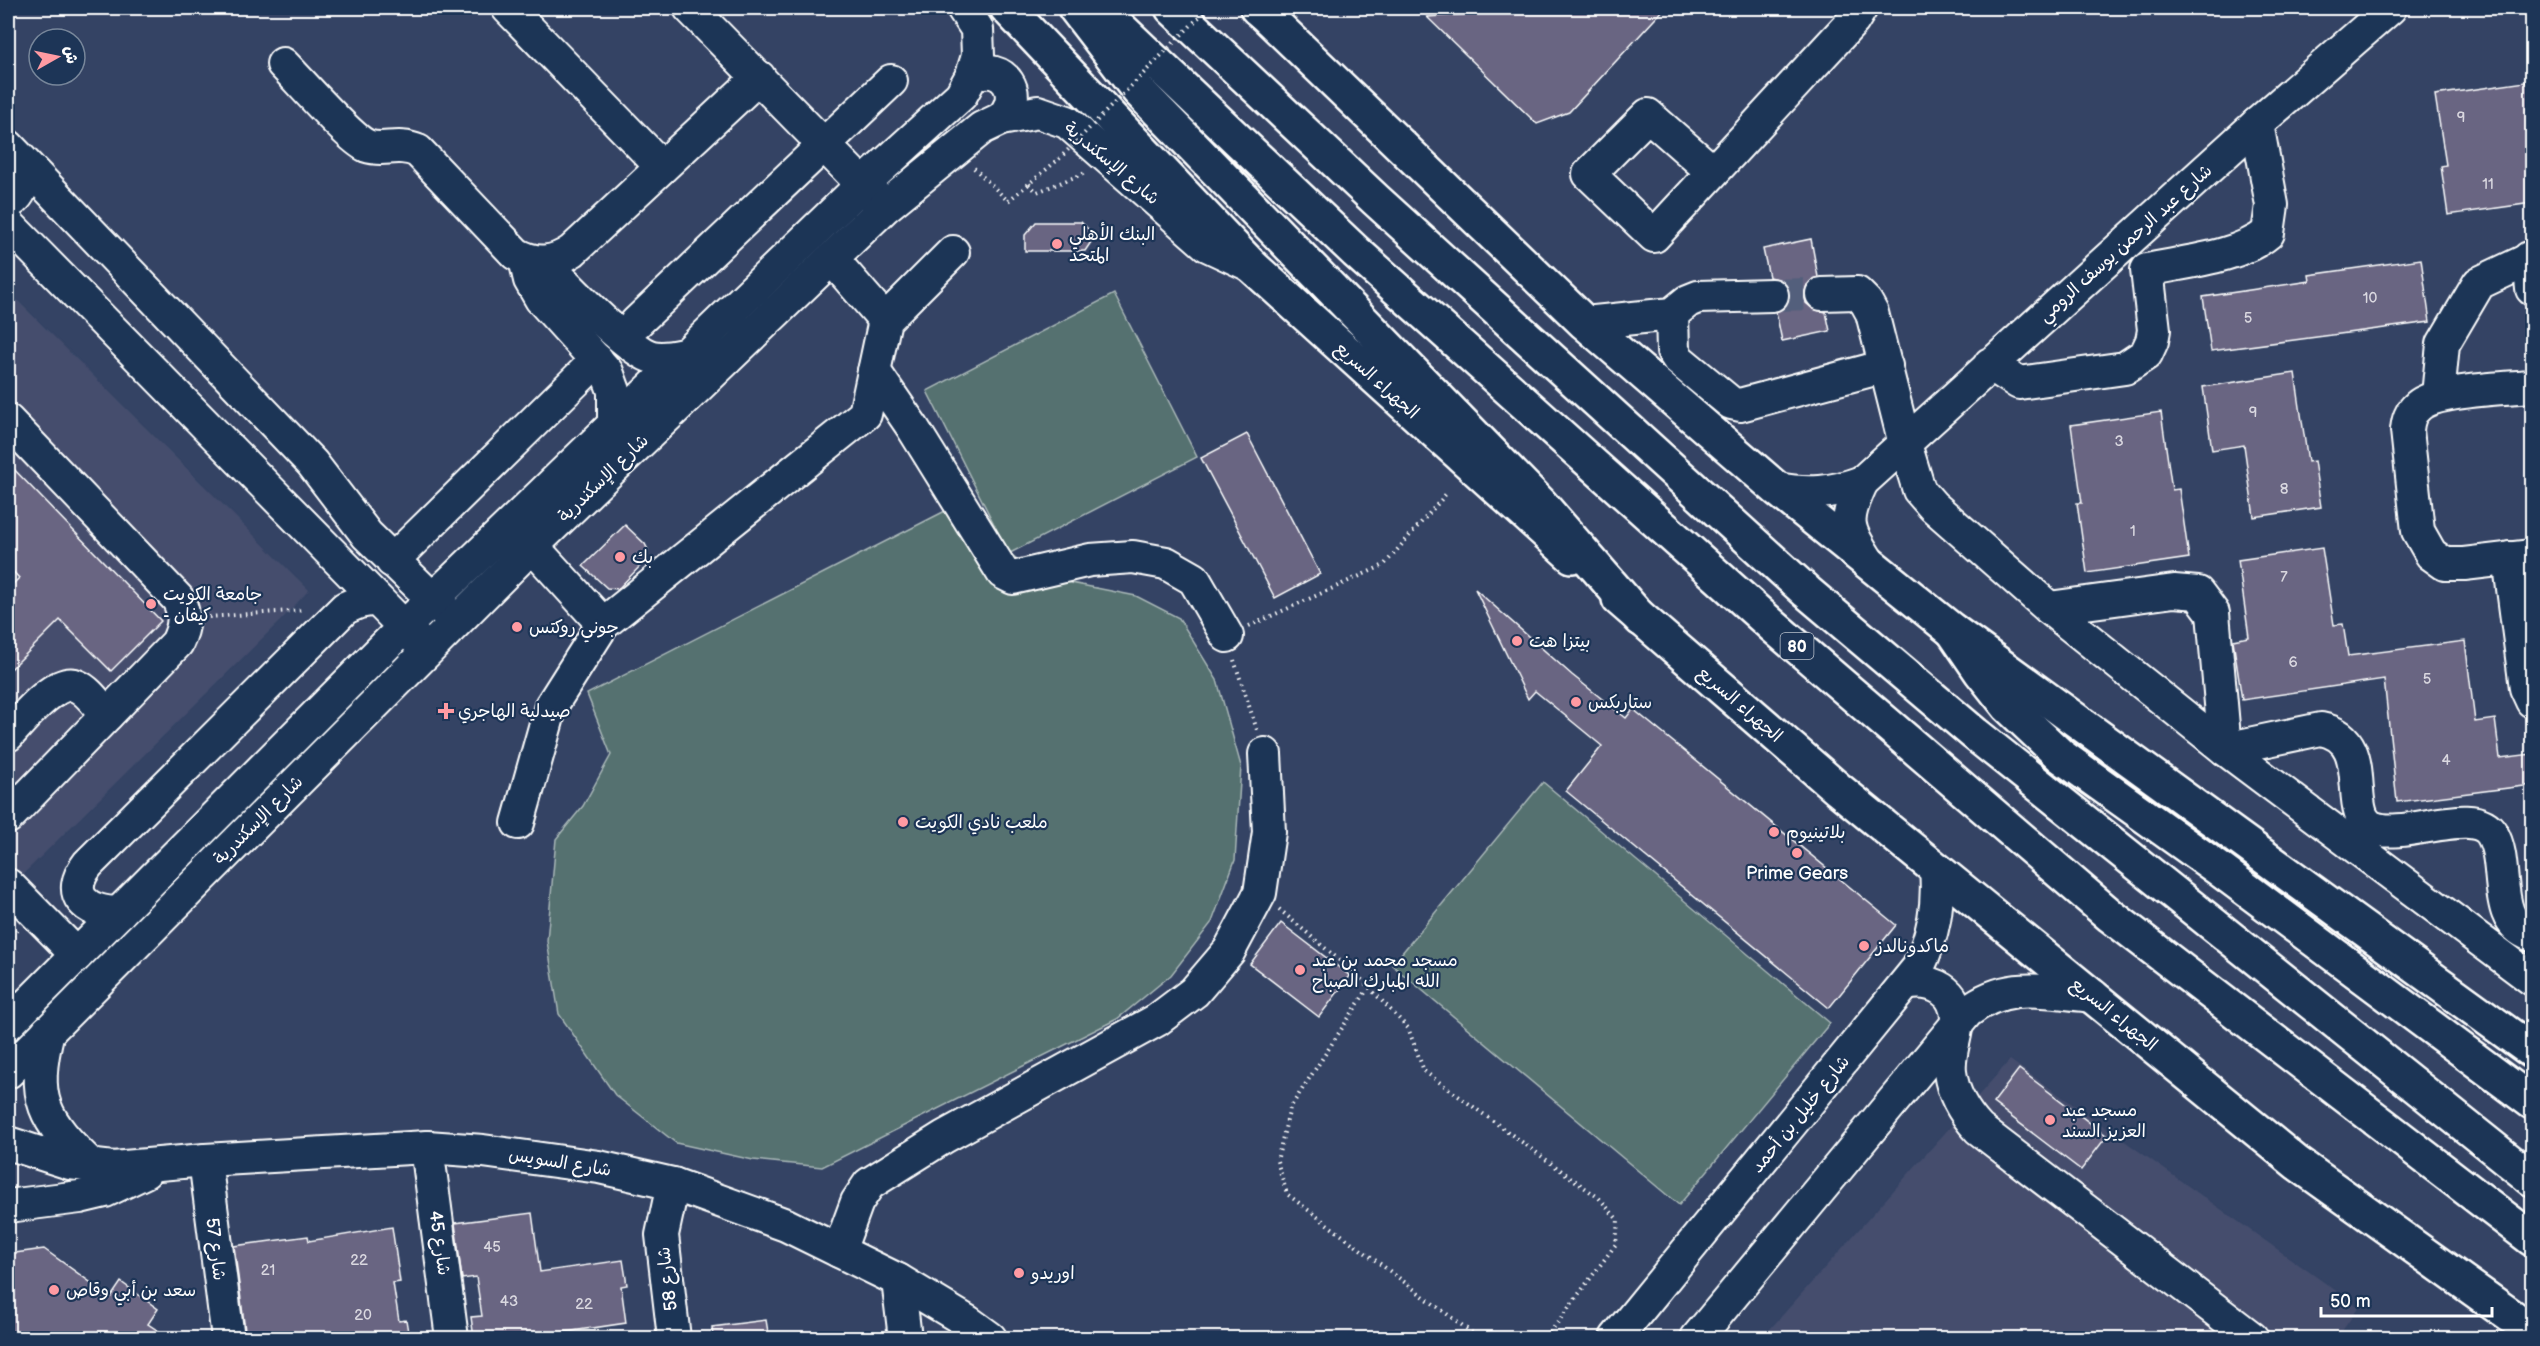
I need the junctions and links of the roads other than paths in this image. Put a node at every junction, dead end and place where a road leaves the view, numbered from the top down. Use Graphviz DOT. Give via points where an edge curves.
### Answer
graph roads {
  1 [pos="508,8"];
  2 [pos="690,8"];
  3 [pos="963,8"];
  4 [pos="1008,8"];
  5 [pos="1075,8"];
  6 [pos="1099,8"];
  7 [pos="1172,8"];
  8 [pos="1861,8"];
  9 [pos="2390,8"];
  10 [pos="1259,9"];
  11 [pos="283,64"];
  12 [pos="972,75"];
  13 [pos="759,77"];
  14 [pos="891,81"];
  15 [pos="1001,119"];
  16 [pos="2258,124"];
  17 [pos="824,144"];
  18 [pos="14,153"];
  19 [pos="662,167"];
  20 [pos="1713,172"];
  21 [pos="862,185"];
  22 [pos="8,203"];
  23 [pos="885,207"];
  24 [pos="8,224"];
  25 [pos="2125,243"];
  26 [pos="953,252"];
  27 [pos="833,260"];
  28 [pos="535,261"];
  29 [pos="1252,266"];
  30 [pos="2531,268"];
  31 [pos="2147,270"];
  32 [pos="1822,294"];
  33 [pos="1772,295"];
  34 [pos="1672,314"];
  35 [pos="885,320"];
  36 [pos="1585,322"];
  37 [pos="636,323"];
  38 [pos="689,354"];
  39 [pos="597,360"];
  40 [pos="1990,364"];
  41 [pos="1886,366"];
  42 [pos="874,371"];
  43 [pos="2532,386"];
  44 [pos="2438,396"];
  45 [pos="8,421"];
  46 [pos="614,426"];
  47 [pos="1905,444"];
  48 [pos="312,462"];
  49 [pos="1862,482"];
  50 [pos="1777,489"];
  51 [pos="284,505"];
  52 [pos="532,546"];
  53 [pos="2521,557"];
  54 [pos="392,561"];
  55 [pos="1873,568"];
  56 [pos="376,599"];
  57 [pos="2049,608"];
  58 [pos="445,610"];
  59 [pos="1641,619"];
  60 [pos="603,624"];
  61 [pos="404,627"];
  62 [pos="1953,631"];
  63 [pos="1227,636"];
  64 [pos="427,650"];
  65 [pos="2532,701"];
  66 [pos="107,715"];
  67 [pos="8,735"];
  68 [pos="2225,749"];
  69 [pos="1265,754"];
  70 [pos="8,817"];
  71 [pos="518,823"];
  72 [pos="1936,869"];
  73 [pos="8,885"];
  74 [pos="119,913"];
  75 [pos="2532,935"];
  76 [pos="77,955"];
  77 [pos="2532,979"];
  78 [pos="1906,984"];
  79 [pos="21,994"];
  80 [pos="2093,996"];
  81 [pos="1957,1022"];
  82 [pos="8,1024"];
  83 [pos="48,1031"];
  84 [pos="2532,1051"];
  85 [pos="8,1072"];
  86 [pos="2526,1097"];
  87 [pos="8,1143"];
  88 [pos="427,1147"];
  89 [pos="205,1160"];
  90 [pos="92,1166"];
  91 [pos="158,1166"];
  92 [pos="2532,1179"];
  93 [pos="673,1184"];
  94 [pos="8,1206"];
  95 [pos="2532,1239"];
  96 [pos="839,1251"];
  97 [pos="898,1280"];
  98 [pos="2532,1331"];
  99 [pos="228,1338"];
  100 [pos="452,1338"];
  101 [pos="674,1338"];
  102 [pos="904,1338"];
  103 [pos="990,1338"];
  104 [pos="1616,1338"];
  105 [pos="1698,1338"];
  106 [pos="2252,1338"];
  1 -- 19 [label="street"];
  2 -- 13 [label="street"];
  3 -- 12 [label="street, شارع الإسكندرية" via="977,29 978,56"];
  4 -- 29 [label="main road, الجهراء السريع"];
  5 -- 59 [label="main road" via="1138,90 1540,503"];
  6 -- 95 [label="main road, 80" via="1356,252 1808,656 2111,916"];
  7 -- 92 [label="main road, 80" via="1376,200 1807,592 1975,734"];
  8 -- 20 [label="street"];
  9 -- 16 [label="street, شارع عبد الرحمن يوسف الرومي"];
  10 -- 36 [label="main road"];
  11 -- 28 [label="street" via="359,142 377,148 398,145 418,152 509,248"];
  12 -- 15 [label="street" via="994,72 1007,82 1012,98"];
  12 -- 21 [label="street, شارع الإسكندرية" via="960,95"];
  13 -- 17 [label="street"];
  13 -- 19 [label="street"];
  14 -- 17 [label="street"];
  15 -- 23 [label="street, شارع الإسكندرية" via="982,128"];
  15 -- 29 [label="street, شارع الإسكندرية" via="1038,112 1067,122 1207,245"];
  16 -- 25 [label="street, شارع عبد الرحمن يوسف الرومي"];
  16 -- 31 [label="street" via="2272,205 2268,233 2240,249"];
  17 -- 21 [label="street"];
  17 -- 37 [label="street"];
  18 -- 22 [label="street" via="24,171 24,182 20,193"];
  18 -- 48 [label="street"];
  19 -- 28 [label="street" via="564,257"];
  21 -- 23 [label="street"];
  21 -- 38 [label="street, شارع الإسكندرية"];
  23 -- 27 [label="street, شارع الإسكندرية"];
  24 -- 51 [label="street"];
  25 -- 31 [label="street"];
  25 -- 40 [label="street, شارع عبد الرحمن يوسف الرومي"];
  26 -- 35 [label="street"];
  27 -- 35 [label="street"];
  27 -- 52 [label="street, شارع الإسكندرية"];
  28 -- 38 [label="street" via="640,351 660,358"];
  28 -- 39 [label="street" via="531,280 541,299"];
  29 -- 59 [label="main road, الجهراء السريع"];
  30 -- 44 [label="street" via="2479,283 2443,344"];
  31 -- 40 [label="street" via="2154,330 2146,354 2139,360 2125,368 2019,383"];
  32 -- 41 [label="street" via="1857,293 1866,302"];
  33 -- 34 [label="street" via="1698,297"];
  34 -- 36 [label="street"];
  34 -- 41 [label="street" via="1673,351 1731,403 1740,405"];
  35 -- 42 [label="street"];
  36 -- 50 [label="main road"];
  38 -- 46 [label="street, شارع الإسكندرية"];
  39 -- 46 [label="street" via="615,391"];
  39 -- 54 [label="street"];
  40 -- 47 [label="street, شارع عبد الرحمن يوسف الرومي"];
  41 -- 47 [label="street"];
  42 -- 60 [label="street" via="865,414"];
  42 -- 63 [label="street" via="1003,573 1013,578 1090,560 1133,556 1166,563 1194,579"];
  43 -- 44 [label="street"];
  44 -- 53 [label="street" via="2419,404 2409,415 2407,430 2418,531 2431,554 2445,564"];
  45 -- 66 [label="street" via="178,599 185,619 177,643"];
  46 -- 58 [label="street, شارع الإسكندرية"];
  47 -- 49 [label="street, شارع عبد الرحمن يوسف الرومي"];
  47 -- 57 [label="street" via="1919,490 1933,507"];
  48 -- 51 [label="street" via="316,483 312,493 304,501"];
  48 -- 54 [label="street" via="367,535"];
  49 -- 50 [label="street, شارع عبد الرحمن يوسف الرومي" via="1820,493"];
  49 -- 55 [label="street, شارع عبد الرحمن يوسف الرومي" via="1849,515 1850,533"];
  50 -- 55 [label="main road"];
  51 -- 56 [label="street"];
  52 -- 58 [label="street, شارع الإسكندرية"];
  52 -- 60 [label="street"];
  53 -- 65 [label="street" via="2526,688"];
  54 -- 58 [label="street"];
  55 -- 62 [label="main road"];
  56 -- 61 [label="street"];
  56 -- 74 [label="street" via="345,608 81,873 80,896 88,908"];
  57 -- 68 [label="street"];
  57 -- 68 [label="street" via="2174,591 2198,593 2213,614"];
  58 -- 61 [label="street, شارع الإسكندرية"];
  58 -- 64 [label="street, شارع الإسكندرية"];
  59 -- 72 [label="main road, الجهراء السريع"];
  60 -- 71 [label="street" via="551,706"];
  61 -- 64 [label="street"];
  61 -- 74 [label="street, شارع الإسكندرية"];
  62 -- 84 [label="main road"];
  62 -- 86 [label="main road" via="2008,705 2061,756"];
  64 -- 83 [label="street, شارع الإسكندرية"];
  66 -- 67 [label="street" via="82,689 66,684 51,692"];
  66 -- 70 [label="street"];
  68 -- 75 [label="street" via="2321,729 2334,731 2349,746 2364,822 2373,828 2400,831 2471,820 2492,832 2507,908 2513,922"];
  68 -- 77 [label="street"];
  69 -- 96 [label="street" via="1269,832 1260,893 1229,951 1194,992 1157,1020 944,1137 869,1184 857,1202"];
  72 -- 78 [label="street, شارع خليل بن أحمد" via="1934,930 1918,968"];
  72 -- 80 [label="main road, الجهراء السريع"];
  73 -- 76 [label="street"];
  74 -- 76 [label="street, شارع الإسكندرية"];
  76 -- 79 [label="street, شارع الإسكندرية"];
  78 -- 81 [label="street" via="1919,981 1942,988 1951,998"];
  78 -- 104 [label="street, شارع خليل بن أحمد"];
  79 -- 82 [label="street, شارع الإسكندرية"];
  80 -- 81 [label="street" via="2012,991 1995,994"];
  80 -- 98 [label="main road, الجهراء السريع" via="2297,1163"];
  81 -- 105 [label="street"];
  81 -- 106 [label="street" via="1950,1072 1956,1096 1979,1129"];
  83 -- 85 [label="street, شارع الإسكندرية"];
  83 -- 90 [label="street" via="40,1061 43,1104 50,1120"];
  87 -- 90 [label="street, شارع السويس"];
  88 -- 89 [label="street, شارع السويس"];
  88 -- 93 [label="street, شارع السويس" via="599,1167"];
  88 -- 100 [label="street, شارع 45"];
  89 -- 91 [label="street, شارع السويس"];
  89 -- 99 [label="street, شارع 57"];
  90 -- 91 [label="street, شارع السويس"];
  91 -- 94 [label="street" via="105,1191"];
  93 -- 96 [label="street, شارع السويس" via="786,1225"];
  93 -- 101 [label="street, شارع 58" via="662,1235"];
  96 -- 97 [label="street, شارع السويس"];
  97 -- 102 [label="street"];
  97 -- 103 [label="street, شارع السويس"];
}
